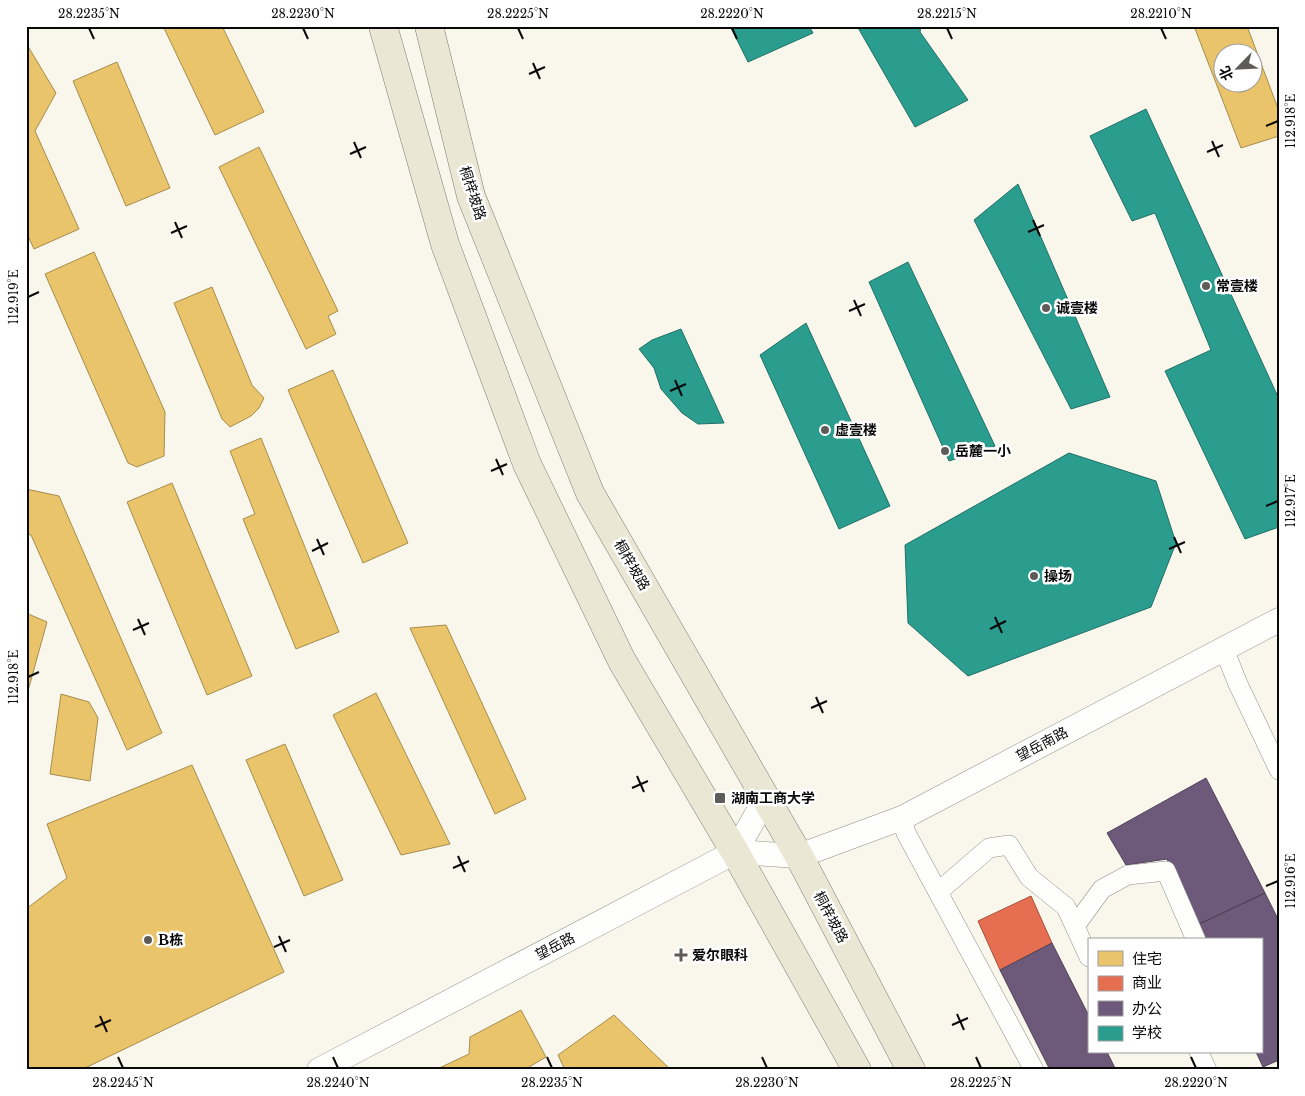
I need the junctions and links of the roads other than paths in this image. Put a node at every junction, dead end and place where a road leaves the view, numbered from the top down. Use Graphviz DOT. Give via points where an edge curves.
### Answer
graph roads {
  1 [pos="383,26"];
  2 [pos="429,26"];
  3 [pos="1279,620"];
  4 [pos="1224,649"];
  5 [pos="1279,770"];
  6 [pos="766,798"];
  7 [pos="902,818"];
  8 [pos="735,852"];
  9 [pos="799,856"];
  10 [pos="938,892"];
  11 [pos="1075,926"];
  12 [pos="1195,938"];
  13 [pos="1088,955"];
  14 [pos="1200,1054"];
  15 [pos="319,1070"];
  16 [pos="857,1070"];
  17 [pos="911,1070"];
  18 [pos="1034,1070"];
  19 [pos="1206,1070"];
  1 -- 8 [label="main road" via="445,244 527,464 622,661"];
  2 -- 6 [label="main road, 桐梓坡路" via="471,196 590,493"];
  3 -- 4 [label="street, 望岳南路"];
  4 -- 5 [label="street"];
  4 -- 7 [label="street, 望岳南路"];
  6 -- 8 [label="street"];
  6 -- 9 [label="main road, 桐梓坡路"];
  7 -- 9 [label="street, 望岳南路"];
  7 -- 10 [label="street" via="906,833"];
  8 -- 9 [label="street"];
  8 -- 15 [label="street, 望岳路"];
  8 -- 16 [label="main road"];
  9 -- 17 [label="main road, 桐梓坡路"];
  10 -- 11 [label="street" via="989,848 1009,845 1029,877 1066,907"];
  10 -- 18 [label="street"];
  11 -- 12 [label="street" via="1102,889 1128,875 1166,871"];
  11 -- 13 [label="street"];
  14 -- 19 [label="street"];
}
